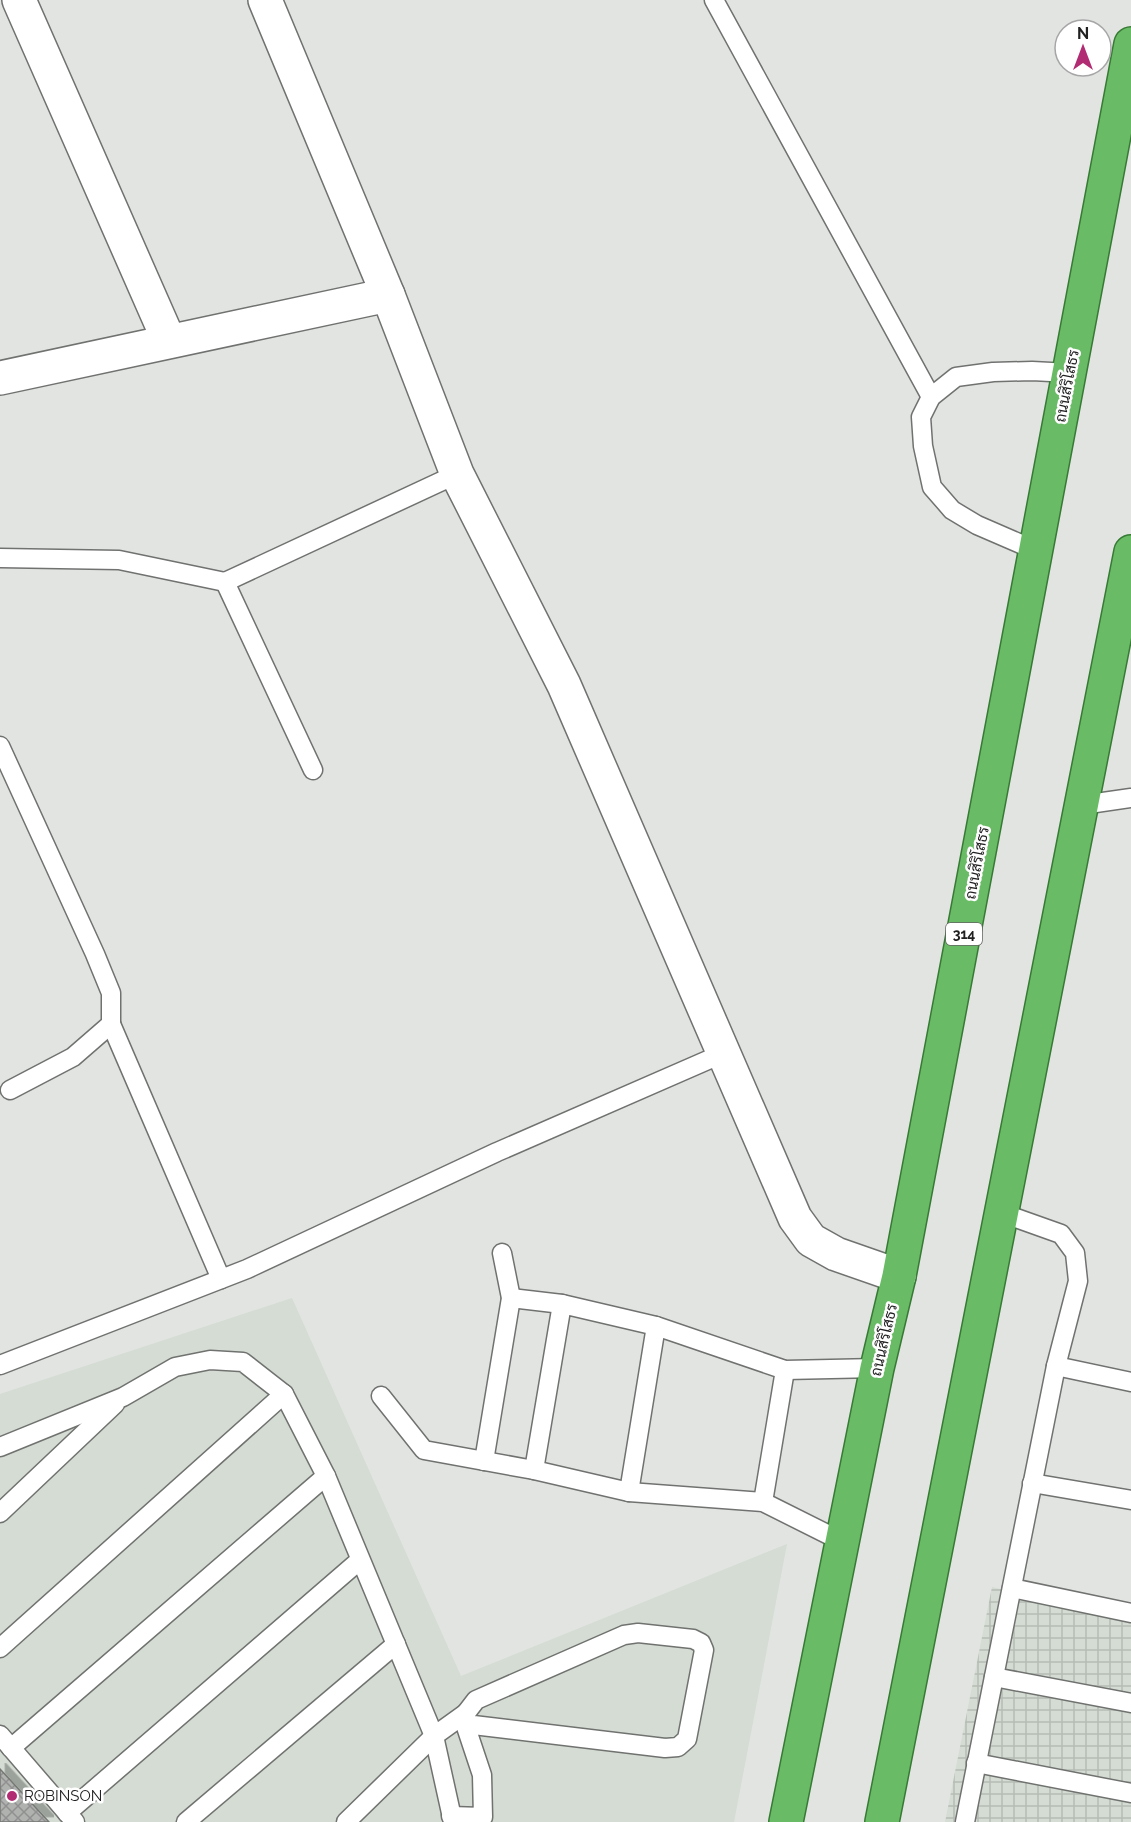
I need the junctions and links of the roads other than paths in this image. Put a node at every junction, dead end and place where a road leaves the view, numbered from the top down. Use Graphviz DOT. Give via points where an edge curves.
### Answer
graph roads {
  1 [pos="20,0"];
  2 [pos="265,0"];
  3 [pos="714,0"];
  4 [pos="1131,44"];
  5 [pos="388,295"];
  6 [pos="169,341"];
  7 [pos="1070,373"];
  8 [pos="0,378"];
  9 [pos="931,397"];
  10 [pos="457,474"];
  11 [pos="1036,551"];
  12 [pos="1131,552"];
  13 [pos="0,558"];
  14 [pos="225,582"];
  15 [pos="0,746"];
  16 [pos="314,770"];
  17 [pos="1131,798"];
  18 [pos="1082,805"];
  19 [pos="111,1024"];
  20 [pos="724,1053"];
  21 [pos="10,1090"];
  22 [pos="1002,1213"];
  23 [pos="502,1253"];
  24 [pos="899,1276"];
  25 [pos="221,1279"];
  26 [pos="512,1298"];
  27 [pos="562,1304"];
  28 [pos="656,1326"];
  29 [pos="0,1365"];
  30 [pos="1056,1366"];
  31 [pos="877,1368"];
  32 [pos="785,1370"];
  33 [pos="1131,1382"];
  34 [pos="284,1394"];
  35 [pos="381,1396"];
  36 [pos="123,1397"];
  37 [pos="0,1447"];
  38 [pos="484,1461"];
  39 [pos="534,1470"];
  40 [pos="327,1476"];
  41 [pos="1032,1483"];
  42 [pos="629,1492"];
  43 [pos="1131,1500"];
  44 [pos="763,1502"];
  45 [pos="0,1513"];
  46 [pos="843,1542"];
  47 [pos="360,1560"];
  48 [pos="1012,1588"];
  49 [pos="1131,1613"];
  50 [pos="396,1644"];
  51 [pos="0,1648"];
  52 [pos="994,1677"];
  53 [pos="1131,1703"];
  54 [pos="466,1718"];
  55 [pos="434,1736"];
  56 [pos="5,1742"];
  57 [pos="976,1763"];
  58 [pos="1131,1793"];
  59 [pos="71,1817"];
  60 [pos="452,1819"];
  61 [pos="491,1819"];
  62 [pos="186,1822"];
  63 [pos="346,1822"];
  64 [pos="786,1822"];
  65 [pos="882,1822"];
  66 [pos="965,1822"];
  1 -- 6 [label="street"];
  2 -- 5 [label="street"];
  3 -- 9 [label="lane"];
  4 -- 7 [label="highway, ถนนสิริโสธร / 314"];
  5 -- 6 [label="street"];
  5 -- 10 [label="street"];
  6 -- 8 [label="street"];
  7 -- 9 [label="lane" via="993,372 956,377"];
  7 -- 11 [label="highway, ถนนสิริโสธร / 314"];
  9 -- 11 [label="lane" via="921,417 932,487 952,510"];
  10 -- 14 [label="lane"];
  10 -- 20 [label="street" via="564,685"];
  11 -- 24 [label="highway, ถนนสิริโสธร / 314"];
  12 -- 18 [label="highway"];
  13 -- 14 [label="lane" via="119,560"];
  14 -- 16 [label="lane"];
  15 -- 19 [label="lane" via="111,993"];
  17 -- 18 [label="lane"];
  18 -- 22 [label="highway"];
  19 -- 21 [label="lane" via="73,1057"];
  19 -- 25 [label="lane"];
  20 -- 24 [label="street" via="795,1218 812,1240 836,1254"];
  20 -- 25 [label="lane"];
  22 -- 30 [label="lane" via="1061,1234 1075,1253 1078,1281"];
  22 -- 65 [label="highway"];
  23 -- 26 [label="lane"];
  24 -- 31 [label="highway, ถนนสิริโสธร / 314"];
  25 -- 29 [label="lane"];
  26 -- 27 [label="lane"];
  26 -- 38 [label="lane"];
  27 -- 28 [label="lane"];
  27 -- 39 [label="lane"];
  28 -- 32 [label="lane"];
  28 -- 42 [label="lane"];
  30 -- 33 [label="lane"];
  30 -- 41 [label="lane"];
  31 -- 32 [label="lane"];
  31 -- 46 [label="highway, ถนนสิริโสธร / 314"];
  32 -- 44 [label="lane"];
  34 -- 36 [label="lane" via="243,1362 210,1360 175,1367"];
  34 -- 40 [label="lane"];
  34 -- 51 [label="lane"];
  35 -- 38 [label="lane" via="424,1450"];
  36 -- 37 [label="lane"];
  36 -- 45 [label="lane"];
  38 -- 39 [label="lane"];
  39 -- 42 [label="lane"];
  40 -- 47 [label="lane"];
  40 -- 56 [label="lane"];
  41 -- 43 [label="lane"];
  41 -- 48 [label="lane"];
  42 -- 44 [label="lane"];
  44 -- 46 [label="lane"];
  46 -- 64 [label="highway, ถนนสิริโสธร / 314"];
  47 -- 50 [label="lane"];
  47 -- 59 [label="lane"];
  48 -- 49 [label="lane"];
  48 -- 52 [label="lane"];
  50 -- 55 [label="lane"];
  50 -- 62 [label="lane"];
  52 -- 53 [label="lane"];
  52 -- 57 [label="lane"];
  54 -- 54 [label="lane" via="678,1748 687,1739 704,1650 693,1639 624,1635 476,1700"];
  54 -- 55 [label="lane"];
  54 -- 61 [label="lane"];
  55 -- 60 [label="lane"];
  55 -- 63 [label="lane"];
  56 -- 59 [label="lane"];
  57 -- 58 [label="lane"];
  57 -- 66 [label="lane"];
  60 -- 61 [label="lane"];
}
